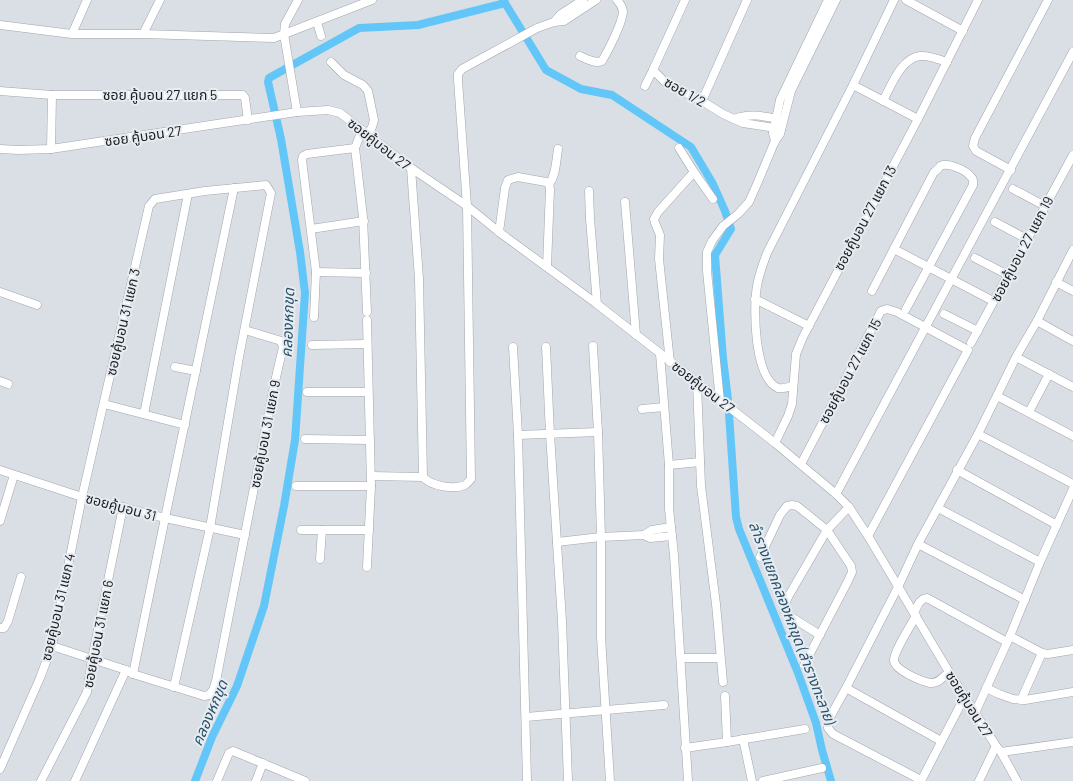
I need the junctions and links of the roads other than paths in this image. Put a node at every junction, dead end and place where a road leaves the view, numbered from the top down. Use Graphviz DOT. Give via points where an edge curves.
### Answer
graph roads {
  1 [pos="87,0"];
  2 [pos="160,0"];
  3 [pos="298,0"];
  4 [pos="372,0"];
  5 [pos="583,0"];
  6 [pos="596,0"];
  7 [pos="617,0"];
  8 [pos="684,0"];
  9 [pos="747,0"];
  10 [pos="828,0"];
  11 [pos="836,0"];
  12 [pos="894,0"];
  13 [pos="906,0"];
  14 [pos="1048,0"];
  15 [pos="976,1"];
  16 [pos="317,22"];
  17 [pos="554,22"];
  18 [pos="0,25"];
  19 [pos="963,31"];
  20 [pos="72,34"];
  21 [pos="143,34"];
  22 [pos="284,34"];
  23 [pos="322,36"];
  24 [pos="1073,52"];
  25 [pos="580,56"];
  26 [pos="331,62"];
  27 [pos="947,62"];
  28 [pos="653,70"];
  29 [pos="853,85"];
  30 [pos="645,86"];
  31 [pos="0,91"];
  32 [pos="52,95"];
  33 [pos="702,101"];
  34 [pos="883,101"];
  35 [pos="298,112"];
  36 [pos="285,114"];
  37 [pos="734,119"];
  38 [pos="779,119"];
  39 [pos="918,119"];
  40 [pos="248,120"];
  41 [pos="778,128"];
  42 [pos="365,132"];
  43 [pos="0,148"];
  44 [pos="355,148"];
  45 [pos="679,148"];
  46 [pos="51,149"];
  47 [pos="558,149"];
  48 [pos="1073,155"];
  49 [pos="411,168"];
  50 [pos="1010,170"];
  51 [pos="694,172"];
  52 [pos="549,184"];
  53 [pos="234,188"];
  54 [pos="1013,189"];
  55 [pos="589,191"];
  56 [pos="188,194"];
  57 [pos="713,199"];
  58 [pos="625,202"];
  59 [pos="467,206"];
  60 [pos="1045,206"];
  61 [pos="364,221"];
  62 [pos="995,222"];
  63 [pos="311,229"];
  64 [pos="499,232"];
  65 [pos="1027,239"];
  66 [pos="894,249"];
  67 [pos="1073,250"];
  68 [pos="975,258"];
  69 [pos="547,266"];
  70 [pos="929,267"];
  71 [pos="316,272"];
  72 [pos="366,273"];
  73 [pos="1008,275"];
  74 [pos="952,279"];
  75 [pos="1056,282"];
  76 [pos="872,291"];
  77 [pos="1073,291"];
  78 [pos="0,292"];
  79 [pos="755,299"];
  80 [pos="993,301"];
  81 [pos="597,304"];
  82 [pos="36,305"];
  83 [pos="906,309"];
  84 [pos="944,314"];
  85 [pos="314,317"];
  86 [pos="1037,320"];
  87 [pos="809,326"];
  88 [pos="926,328"];
  89 [pos="245,330"];
  90 [pos="978,332"];
  91 [pos="636,335"];
  92 [pos="1073,341"];
  93 [pos="367,344"];
  94 [pos="312,345"];
  95 [pos="593,346"];
  96 [pos="970,346"];
  97 [pos="513,347"];
  98 [pos="546,347"];
  99 [pos="660,354"];
  100 [pos="1016,357"];
  101 [pos="670,362"];
  102 [pos="175,367"];
  103 [pos="196,371"];
  104 [pos="1049,374"];
  105 [pos="697,382"];
  106 [pos="793,386"];
  107 [pos="1073,387"];
  108 [pos="307,392"];
  109 [pos="368,392"];
  110 [pos="997,396"];
  111 [pos="720,401"];
  112 [pos="104,404"];
  113 [pos="664,407"];
  114 [pos="642,409"];
  115 [pos="1029,412"];
  116 [pos="144,414"];
  117 [pos="184,425"];
  118 [pos="598,432"];
  119 [pos="550,434"];
  120 [pos="978,434"];
  121 [pos="518,435"];
  122 [pos="1073,436"];
  123 [pos="304,439"];
  124 [pos="370,440"];
  125 [pos="775,443"];
  126 [pos="700,462"];
  127 [pos="800,464"];
  128 [pos="669,465"];
  129 [pos="0,470"];
  130 [pos="957,470"];
  131 [pos="14,475"];
  132 [pos="371,476"];
  133 [pos="423,477"];
  134 [pos="1073,484"];
  135 [pos="296,486"];
  136 [pos="371,486"];
  137 [pos="1073,490"];
  138 [pos="836,494"];
  139 [pos="82,497"];
  140 [pos="123,507"];
  141 [pos="849,507"];
  142 [pos="938,508"];
  143 [pos="165,518"];
  144 [pos="0,521"];
  145 [pos="1057,525"];
  146 [pos="671,527"];
  147 [pos="210,528"];
  148 [pos="301,530"];
  149 [pos="322,530"];
  150 [pos="369,530"];
  151 [pos="827,530"];
  152 [pos="245,535"];
  153 [pos="644,536"];
  154 [pos="672,536"];
  155 [pos="868,536"];
  156 [pos="601,538"];
  157 [pos="556,542"];
  158 [pos="918,544"];
  159 [pos="760,557"];
  160 [pos="320,559"];
  161 [pos="1040,562"];
  162 [pos="367,567"];
  163 [pos="21,577"];
  164 [pos="898,587"];
  165 [pos="1025,600"];
  166 [pos="915,615"];
  167 [pos="0,628"];
  168 [pos="820,635"];
  169 [pos="1008,639"];
  170 [pos="52,646"];
  171 [pos="1073,650"];
  172 [pos="1042,653"];
  173 [pos="681,658"];
  174 [pos="720,658"];
  175 [pos="92,659"];
  176 [pos="804,665"];
  177 [pos="130,672"];
  178 [pos="949,672"];
  179 [pos="723,682"];
  180 [pos="174,687"];
  181 [pos="846,688"];
  182 [pos="986,688"];
  183 [pos="1073,692"];
  184 [pos="725,696"];
  185 [pos="964,698"];
  186 [pos="1021,700"];
  187 [pos="664,704"];
  188 [pos="606,710"];
  189 [pos="566,713"];
  190 [pos="975,713"];
  191 [pos="526,717"];
  192 [pos="805,729"];
  193 [pos="743,739"];
  194 [pos="941,741"];
  195 [pos="727,742"];
  196 [pos="1073,742"];
  197 [pos="685,748"];
  198 [pos="998,749"];
  199 [pos="263,763"];
  200 [pos="822,768"];
  201 [pos="0,769"];
  202 [pos="41,781"];
  203 [pos="75,781"];
  204 [pos="218,781"];
  205 [pos="256,781"];
  206 [pos="305,781"];
  207 [pos="527,781"];
  208 [pos="568,781"];
  209 [pos="610,781"];
  210 [pos="688,781"];
  211 [pos="752,781"];
  212 [pos="763,781"];
  213 [pos="921,781"];
  214 [pos="979,781"];
  215 [pos="1017,781"];
  1 -- 20 [label="street"];
  2 -- 21 [label="street"];
  3 -- 22 [label="street" via="285,24"];
  4 -- 16 [label="street"];
  5 -- 17 [label="street"];
  6 -- 17 [label="street" via="564,21"];
  7 -- 25 [label="street" via="623,12 602,61 598,63"];
  8 -- 28 [label="street, ซอย 1/2"];
  9 -- 33 [label="street"];
  10 -- 38 [label="street" via="784,89"];
  11 -- 38 [label="street"];
  12 -- 29 [label="street"];
  13 -- 19 [label="street"];
  14 -- 50 [label="street" via="973,146 976,151"];
  15 -- 19 [label="street, ซอยคู้บอน 27 แยก 13"];
  16 -- 22 [label="street"];
  16 -- 23 [label="street"];
  17 -- 59 [label="street" via="523,35 458,74"];
  18 -- 20 [label="street"];
  19 -- 27 [label="street, ซอยคู้บอน 27 แยก 13"];
  20 -- 21 [label="street"];
  21 -- 22 [label="street" via="274,38"];
  22 -- 35 [label="street"];
  24 -- 50 [label="street"];
  26 -- 42 [label="street" via="368,91 374,120 372,127"];
  27 -- 34 [label="street" via="930,57 910,58"];
  27 -- 39 [label="street, ซอยคู้บอน 27 แยก 13"];
  28 -- 30 [label="street"];
  28 -- 33 [label="street, ซอย 1/2" via="667,84"];
  29 -- 34 [label="street"];
  29 -- 79 [label="street" via="767,253"];
  31 -- 32 [label="street"];
  32 -- 40 [label="street, ซอย คู้บอน 27 แยก 5" via="243,95"];
  32 -- 46 [label="street"];
  33 -- 37 [label="street, ซอย 1/2"];
  34 -- 39 [label="street"];
  35 -- 36 [label="street, ซอยคู้บอน 27"];
  35 -- 42 [label="street, ซอยคู้บอน 27" via="334,111"];
  36 -- 40 [label="street, ซอย คู้บอน 27"];
  37 -- 38 [label="street" via="743,115"];
  37 -- 41 [label="street, ซอย 1/2"];
  38 -- 41 [label="street"];
  39 -- 87 [label="street, ซอยคู้บอน 27 แยก 13"];
  40 -- 46 [label="street, ซอย คู้บอน 27"];
  41 -- 111 [label="street" via="749,202 723,226 708,252"];
  42 -- 44 [label="street"];
  42 -- 49 [label="street, ซอยคู้บอน 27"];
  43 -- 46 [label="street, ซอย คู้บอน 27"];
  44 -- 61 [label="street"];
  44 -- 63 [label="street" via="303,156"];
  45 -- 51 [label="street"];
  47 -- 52 [label="street"];
  48 -- 60 [label="street, ซอยคู้บอน 27 แยก 19"];
  49 -- 59 [label="street, ซอยคู้บอน 27"];
  49 -- 133 [label="street" via="419,279"];
  50 -- 74 [label="street"];
  51 -- 57 [label="street"];
  51 -- 101 [label="street" via="654,219 660,236 659,259"];
  52 -- 64 [label="street" via="518,177 508,180"];
  52 -- 69 [label="street"];
  53 -- 56 [label="street, ซอยคู้บอน 31 แยก 3"];
  53 -- 89 [label="street, ซอยคู้บอน 31 แยก 3" via="266,185 271,193"];
  53 -- 103 [label="street"];
  54 -- 60 [label="street"];
  55 -- 81 [label="street"];
  56 -- 112 [label="street, ซอยคู้บอน 31 แยก 3" via="155,199 149,206"];
  56 -- 116 [label="street"];
  58 -- 91 [label="street"];
  59 -- 64 [label="street, ซอยคู้บอน 27"];
  59 -- 133 [label="street" via="471,479 459,486 444,486 427,482"];
  60 -- 65 [label="street, ซอยคู้บอน 27 แยก 19"];
  61 -- 63 [label="street"];
  61 -- 72 [label="street"];
  62 -- 65 [label="street"];
  63 -- 71 [label="street"];
  64 -- 69 [label="street, ซอยคู้บอน 27"];
  65 -- 73 [label="street, ซอยคู้บอน 27 แยก 19"];
  66 -- 70 [label="street"];
  66 -- 70 [label="street" via="934,172 940,166 956,167 970,175 973,185"];
  66 -- 76 [label="street"];
  67 -- 75 [label="street"];
  68 -- 73 [label="street"];
  69 -- 81 [label="street, ซอยคู้บอน 27"];
  70 -- 74 [label="street"];
  70 -- 83 [label="street"];
  71 -- 72 [label="street"];
  71 -- 85 [label="street"];
  72 -- 93 [label="street"];
  73 -- 80 [label="street, ซอยคู้บอน 27 แยก 19"];
  74 -- 80 [label="street"];
  74 -- 88 [label="street"];
  75 -- 77 [label="street"];
  75 -- 86 [label="street"];
  78 -- 82 [label="street"];
  79 -- 87 [label="street"];
  79 -- 106 [label="street" via="758,352 763,371 778,388"];
  80 -- 90 [label="street, ซอยคู้บอน 27 แยก 19"];
  81 -- 91 [label="street, ซอยคู้บอน 27"];
  84 -- 90 [label="street"];
  86 -- 92 [label="street"];
  86 -- 100 [label="street"];
  87 -- 106 [label="street, ซอยคู้บอน 27 แยก 13" via="796,354"];
  88 -- 96 [label="street, ซอยคู้บอน 27 แยก 15"];
  88 -- 127 [label="street, ซอยคู้บอน 27 แยก 15" via="891,309 881,311"];
  88 -- 138 [label="street"];
  89 -- 147 [label="street"];
  89 -- 152 [label="street, ซอยคู้บอน 31 แยก 9" via="281,341 283,347"];
  90 -- 96 [label="street, ซอยคู้บอน 27 แยก 19"];
  91 -- 99 [label="street, ซอยคู้บอน 27"];
  93 -- 94 [label="street"];
  93 -- 109 [label="street"];
  95 -- 118 [label="street"];
  96 -- 155 [label="street, ซอยคู้บอน 27 แยก 19"];
  97 -- 121 [label="street"];
  98 -- 119 [label="street"];
  99 -- 101 [label="street, ซอยคู้บอน 27"];
  99 -- 113 [label="street"];
  100 -- 104 [label="street"];
  100 -- 110 [label="street"];
  101 -- 105 [label="street, ซอยคู้บอน 27"];
  102 -- 103 [label="street"];
  103 -- 117 [label="street"];
  104 -- 107 [label="street"];
  104 -- 115 [label="street"];
  105 -- 111 [label="street, ซอยคู้บอน 27"];
  105 -- 126 [label="street"];
  106 -- 125 [label="street, ซอยคู้บอน 27 แยก 13" via="792,404"];
  108 -- 109 [label="street"];
  109 -- 124 [label="street"];
  110 -- 115 [label="street"];
  110 -- 120 [label="street"];
  111 -- 125 [label="street, ซอยคู้บอน 27"];
  112 -- 116 [label="street"];
  112 -- 139 [label="street, ซอยคู้บอน 31 แยก 3"];
  113 -- 114 [label="street"];
  113 -- 128 [label="street"];
  115 -- 122 [label="street"];
  116 -- 117 [label="street"];
  117 -- 143 [label="street"];
  118 -- 119 [label="street"];
  118 -- 156 [label="street"];
  119 -- 121 [label="street"];
  119 -- 157 [label="street"];
  120 -- 130 [label="street"];
  120 -- 134 [label="street"];
  121 -- 191 [label="street"];
  123 -- 124 [label="street"];
  124 -- 132 [label="street"];
  125 -- 127 [label="street, ซอยคู้บอน 27"];
  126 -- 128 [label="street"];
  126 -- 174 [label="street"];
  127 -- 138 [label="street, ซอยคู้บอน 27"];
  128 -- 146 [label="street"];
  129 -- 131 [label="street, ซอยคู้บอน 31"];
  130 -- 142 [label="street"];
  130 -- 145 [label="street"];
  131 -- 139 [label="street, ซอยคู้บอน 31"];
  131 -- 144 [label="street"];
  132 -- 133 [label="street"];
  132 -- 136 [label="street"];
  135 -- 136 [label="street"];
  136 -- 150 [label="street"];
  137 -- 145 [label="street"];
  138 -- 141 [label="street, ซอยคู้บอน 27"];
  139 -- 140 [label="street, ซอยคู้บอน 31"];
  139 -- 170 [label="street, ซอยคู้บอน 31 แยก 4"];
  140 -- 143 [label="street, ซอยคู้บอน 31"];
  140 -- 175 [label="street, ซอยคู้บอน 31 แยก 6"];
  141 -- 151 [label="street"];
  141 -- 155 [label="street, ซอยคู้บอน 27"];
  142 -- 158 [label="street"];
  142 -- 161 [label="street"];
  143 -- 147 [label="street, ซอยคู้บอน 31"];
  143 -- 177 [label="street"];
  145 -- 161 [label="street"];
  146 -- 153 [label="street" via="652,530"];
  146 -- 154 [label="street"];
  147 -- 152 [label="street, ซอยคู้บอน 31"];
  147 -- 180 [label="street"];
  148 -- 149 [label="street"];
  149 -- 150 [label="street"];
  149 -- 160 [label="street"];
  150 -- 162 [label="street"];
  151 -- 159 [label="street" via="797,506 786,506"];
  151 -- 168 [label="street" via="852,572"];
  151 -- 168 [label="street" via="788,597 784,610"];
  152 -- 180 [label="street" via="213,690 204,696"];
  153 -- 154 [label="street"];
  153 -- 156 [label="street"];
  154 -- 173 [label="street"];
  155 -- 164 [label="street, ซอยคู้บอน 27"];
  156 -- 157 [label="street"];
  156 -- 188 [label="street" via="601,637"];
  157 -- 189 [label="street"];
  158 -- 164 [label="street"];
  158 -- 165 [label="street"];
  161 -- 165 [label="street"];
  163 -- 167 [label="street" via="8,622"];
  164 -- 166 [label="street, ซอยคู้บอน 27"];
  164 -- 181 [label="street"];
  165 -- 169 [label="street"];
  166 -- 169 [label="street" via="921,600 927,598"];
  166 -- 178 [label="street, ซอยคู้บอน 27"];
  166 -- 178 [label="street" via="896,653 896,666 933,684"];
  168 -- 176 [label="street"];
  169 -- 172 [label="street"];
  169 -- 182 [label="street"];
  170 -- 175 [label="street"];
  170 -- 201 [label="street, ซอยคู้บอน 31 แยก 4"];
  171 -- 172 [label="street"];
  172 -- 186 [label="street"];
  173 -- 174 [label="street"];
  173 -- 197 [label="street"];
  174 -- 179 [label="street"];
  175 -- 177 [label="street"];
  175 -- 202 [label="street, ซอยคู้บอน 31 แยก 6" via="87,692"];
  177 -- 180 [label="street"];
  177 -- 203 [label="street"];
  178 -- 185 [label="street, ซอยคู้บอน 27"];
  181 -- 194 [label="street"];
  181 -- 213 [label="street" via="829,719 828,728 833,734"];
  182 -- 186 [label="street"];
  182 -- 190 [label="street"];
  183 -- 186 [label="street"];
  184 -- 195 [label="street"];
  185 -- 190 [label="street, ซอยคู้บอน 27"];
  185 -- 194 [label="street"];
  187 -- 188 [label="street"];
  188 -- 189 [label="street"];
  188 -- 209 [label="street"];
  189 -- 191 [label="street"];
  189 -- 208 [label="street"];
  190 -- 198 [label="street, ซอยคู้บอน 27"];
  191 -- 207 [label="street"];
  192 -- 193 [label="street"];
  193 -- 195 [label="street"];
  193 -- 211 [label="street"];
  194 -- 213 [label="street"];
  195 -- 197 [label="street"];
  196 -- 198 [label="street"];
  197 -- 210 [label="street"];
  198 -- 214 [label="street"];
  198 -- 215 [label="street, ซอยคู้บอน 27"];
  199 -- 204 [label="street" via="233,751"];
  199 -- 205 [label="street"];
  199 -- 206 [label="street"];
  200 -- 212 [label="street"];
}
